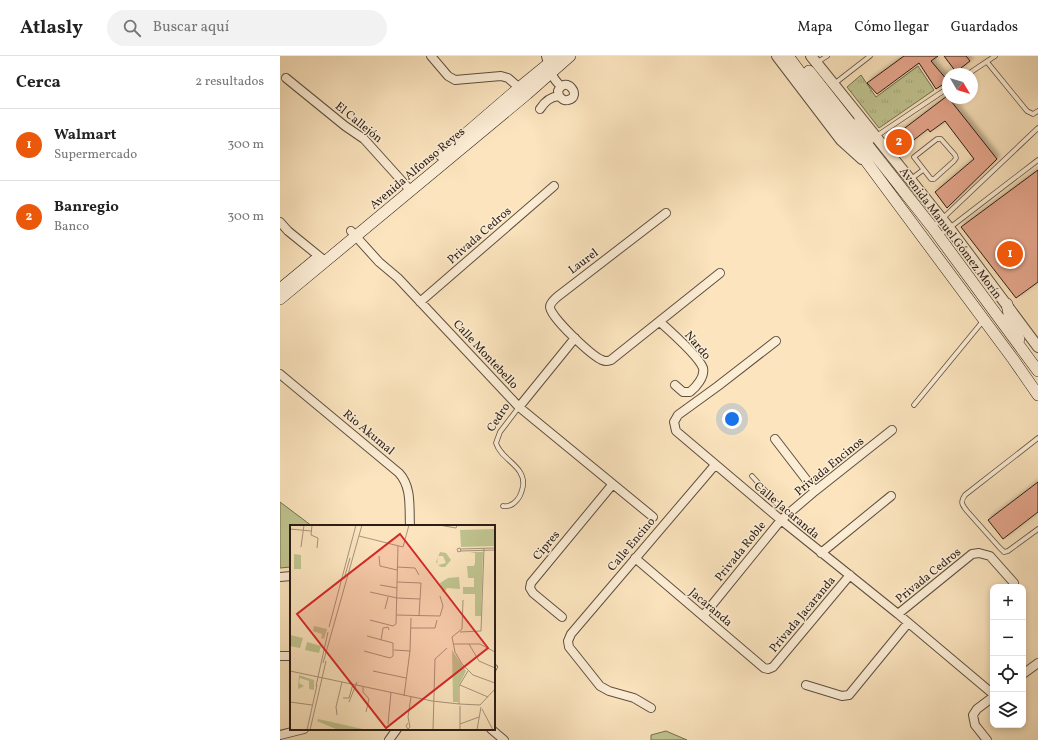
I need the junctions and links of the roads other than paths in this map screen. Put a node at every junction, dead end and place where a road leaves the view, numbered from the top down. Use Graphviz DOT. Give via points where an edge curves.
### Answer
graph roads {
  1 [pos="432,56"];
  2 [pos="777,56"];
  3 [pos="788,56"];
  4 [pos="797,56"];
  5 [pos="826,56"];
  6 [pos="870,56"];
  7 [pos="995,56"];
  8 [pos="565,57"];
  9 [pos="813,60"];
  10 [pos="987,62"];
  11 [pos="548,64"];
  12 [pos="978,68"];
  13 [pos="286,78"];
  14 [pos="833,85"];
  15 [pos="562,86"];
  16 [pos="523,90"];
  17 [pos="942,92"];
  18 [pos="559,96"];
  19 [pos="540,109"];
  20 [pos="1038,111"];
  21 [pos="860,119"];
  22 [pos="1038,128"];
  23 [pos="875,137"];
  24 [pos="1038,160"];
  25 [pos="865,161"];
  26 [pos="883,166"];
  27 [pos="923,170"];
  28 [pos="910,180"];
  29 [pos="554,186"];
  30 [pos="408,188"];
  31 [pos="666,213"];
  32 [pos="942,219"];
  33 [pos="280,222"];
  34 [pos="932,227"];
  35 [pos="950,229"];
  36 [pos="353,234"];
  37 [pos="939,237"];
  38 [pos="322,259"];
  39 [pos="720,273"];
  40 [pos="280,289"];
  41 [pos="280,299"];
  42 [pos="420,302"];
  43 [pos="1007,304"];
  44 [pos="983,320"];
  45 [pos="660,322"];
  46 [pos="575,338"];
  47 [pos="776,341"];
  48 [pos="1038,347"];
  49 [pos="1021,348"];
  50 [pos="1038,371"];
  51 [pos="280,374"];
  52 [pos="675,385"];
  53 [pos="1038,395"];
  54 [pos="914,405"];
  55 [pos="519,407"];
  56 [pos="892,430"];
  57 [pos="1038,438"];
  58 [pos="775,439"];
  59 [pos="715,464"];
  60 [pos="752,476"];
  61 [pos="612,485"];
  62 [pos="816,491"];
  63 [pos="891,496"];
  64 [pos="503,506"];
  65 [pos="653,517"];
  66 [pos="784,518"];
  67 [pos="410,525"];
  68 [pos="1038,529"];
  69 [pos="821,553"];
  70 [pos="635,558"];
  71 [pos="290,576"];
  72 [pos="850,576"];
  73 [pos="280,577"];
  74 [pos="1014,583"];
  75 [pos="898,614"];
  76 [pos="703,616"];
  77 [pos="562,618"];
  78 [pos="908,623"];
  79 [pos="1038,663"];
  80 [pos="773,667"];
  81 [pos="1026,672"];
  82 [pos="806,685"];
  83 [pos="990,693"];
  84 [pos="990,698"];
  85 [pos="651,708"];
  86 [pos="300,730"];
  87 [pos="397,730"];
  88 [pos="492,730"];
  89 [pos="280,735"];
  90 [pos="390,740"];
  91 [pos="504,740"];
  92 [pos="987,740"];
  1 -- 16 [label="street" via="448,76 455,80 501,76 508,78"];
  2 -- 25 [label="street" via="841,140"];
  3 -- 25 [label="main road"];
  4 -- 26 [label="main road, Avenida Manuel Gómez Morín"];
  5 -- 9 [label="lane"];
  6 -- 14 [label="lane"];
  7 -- 10 [label="lane"];
  8 -- 11 [label="main road, Avenida Alfonso Reyes"];
  9 -- 14 [label="street, Avenida Manuel Gómez Morín"];
  10 -- 12 [label="lane"];
  10 -- 20 [label="lane" via="1026,111 1033,114"];
  11 -- 15 [label="street" via="555,81"];
  11 -- 16 [label="main road, Avenida Alfonso Reyes"];
  13 -- 30 [label="street, El Callejón" via="364,139"];
  14 -- 21 [label="street, Avenida Manuel Gómez Morín"];
  15 -- 18 [label="street" via="558,91"];
  15 -- 18 [label="street" via="570,85 573,88 573,96 566,100"];
  16 -- 30 [label="main road, Avenida Alfonso Reyes"];
  17 -- 23 [label="lane"];
  18 -- 19 [label="street" via="546,100"];
  21 -- 23 [label="street, Avenida Manuel Gómez Morín"];
  21 -- 26 [label="main road" via="862,128 879,154"];
  22 -- 32 [label="lane"];
  23 -- 28 [label="street, Avenida Manuel Gómez Morín"];
  24 -- 35 [label="lane"];
  25 -- 44 [label="main road"];
  26 -- 34 [label="main road, Avenida Manuel Gómez Morín"];
  27 -- 27 [label="lane" via="914,156 940,139 955,155 955,160 933,179"];
  27 -- 28 [label="lane"];
  28 -- 32 [label="street, Avenida Manuel Gómez Morín"];
  29 -- 42 [label="street, Privada Cedros"];
  30 -- 36 [label="main road, Avenida Alfonso Reyes"];
  31 -- 46 [label="street, Laurel" via="551,303 554,317"];
  32 -- 34 [label="lane"];
  32 -- 35 [label="street, Avenida Manuel Gómez Morín"];
  33 -- 38 [label="street"];
  34 -- 37 [label="main road, Avenida Manuel Gómez Morín"];
  35 -- 37 [label="lane"];
  35 -- 43 [label="street, Avenida Manuel Gómez Morín"];
  36 -- 38 [label="main road, Avenida Alfonso Reyes"];
  36 -- 42 [label="street, Calle Montebello"];
  37 -- 49 [label="main road, Avenida Manuel Gómez Morín"];
  38 -- 40 [label="main road, Avenida Alfonso Reyes"];
  38 -- 41 [label="main road, Avenida Alfonso Reyes"];
  39 -- 45 [label="street"];
  42 -- 55 [label="street, Calle Montebello"];
  43 -- 48 [label="street, Avenida Manuel Gómez Morín"];
  43 -- 49 [label="main road"];
  44 -- 53 [label="main road"];
  44 -- 54 [label="lane"];
  45 -- 46 [label="street" via="606,362"];
  45 -- 52 [label="street, Nardo" via="703,368 697,386 690,392 683,392"];
  46 -- 55 [label="street, Cedro"];
  47 -- 59 [label="street, Calle Jacaranda" via="675,419 676,431"];
  49 -- 50 [label="main road, Avenida Manuel Gómez Morín"];
  51 -- 67 [label="street, Rio Akumal" via="405,479 408,487"];
  55 -- 61 [label="street, Calle Montebello"];
  55 -- 64 [label="lane, Cedro" via="500,432 496,443 500,453 516,466 524,484 516,501"];
  56 -- 62 [label="street, Privada Encinos"];
  57 -- 68 [label="lane" via="965,495 962,501 1004,552"];
  58 -- 62 [label="street"];
  59 -- 66 [label="street, Calle Jacaranda"];
  59 -- 70 [label="street, Calle Encino"];
  60 -- 66 [label="lane"];
  61 -- 65 [label="street, Calle Montebello"];
  61 -- 77 [label="street, Cipres" via="531,583 533,593"];
  62 -- 66 [label="street, Privada Encinos"];
  63 -- 69 [label="street"];
  66 -- 69 [label="street, Calle Jacaranda"];
  66 -- 76 [label="street, Privada Roble"];
  69 -- 72 [label="street, Calle Jacaranda"];
  70 -- 76 [label="street, Jacaranda"];
  70 -- 85 [label="street, Calle Encino" via="571,634 568,641 573,654 600,686 634,698"];
  71 -- 73 [label="street"];
  72 -- 75 [label="street, Calle Jacaranda"];
  72 -- 80 [label="street, Privada Jacaranda"];
  74 -- 75 [label="street, Privada Cedros" via="990,556 972,554"];
  75 -- 78 [label="street, Calle Jacaranda"];
  76 -- 80 [label="street, Jacaranda" via="764,668"];
  78 -- 82 [label="street" via="849,695 842,696"];
  78 -- 83 [label="street, Calle Jacaranda"];
  79 -- 81 [label="street"];
  84 -- 92 [label="street" via="973,715 975,725"];
  86 -- 89 [label="street"];
  87 -- 90 [label="street"];
  88 -- 91 [label="street"];
}
